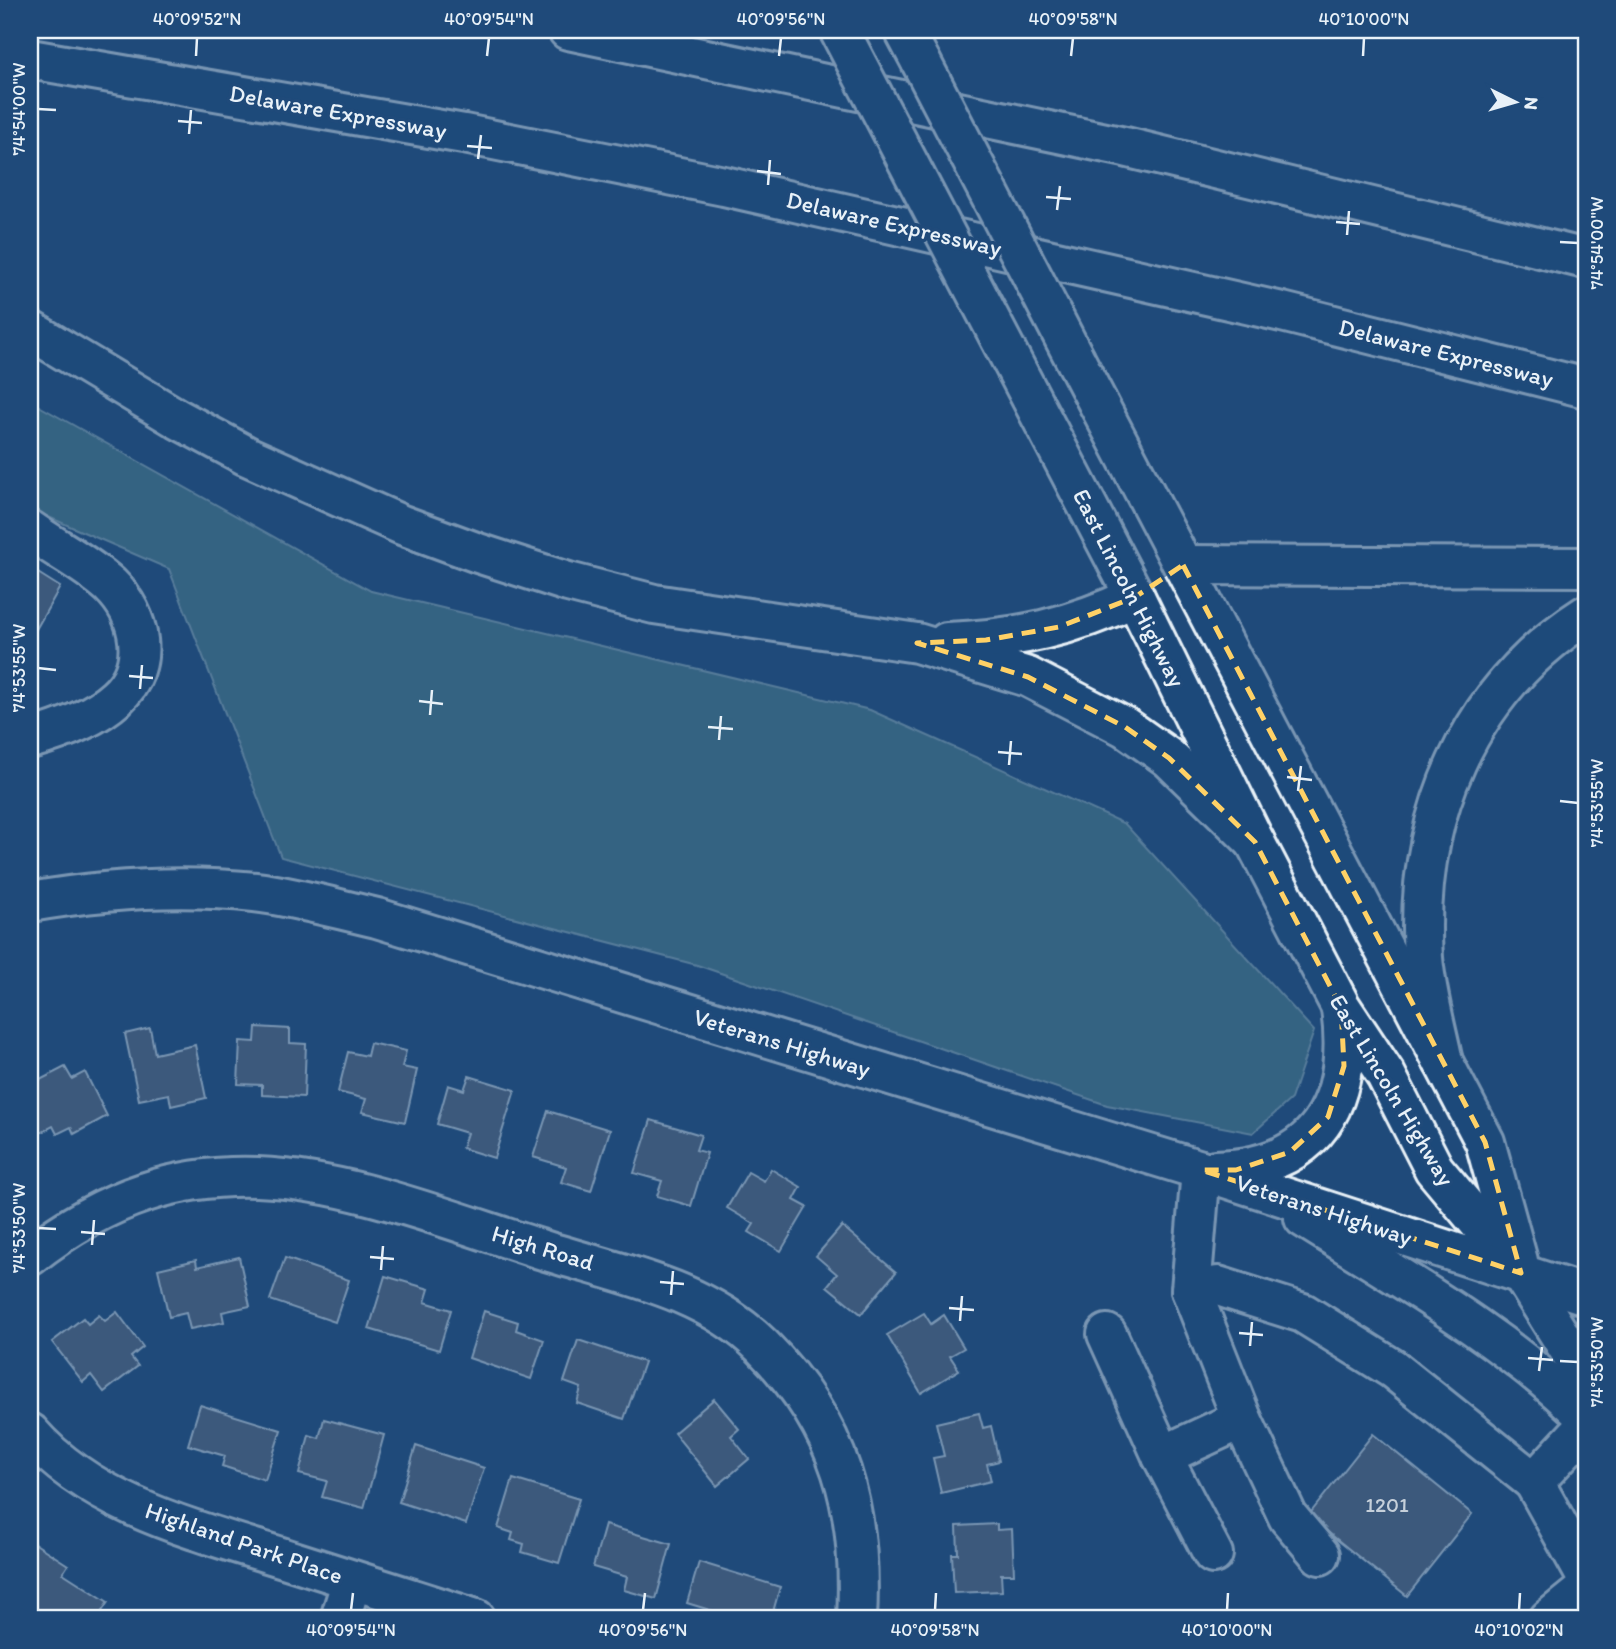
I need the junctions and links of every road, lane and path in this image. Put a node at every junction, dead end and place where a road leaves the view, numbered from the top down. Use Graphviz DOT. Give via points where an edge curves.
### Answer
graph roads {
  1 [pos="568,30"];
  2 [pos="839,30"];
  3 [pos="904,30"];
  4 [pos="30,60"];
  5 [pos="1586,259"];
  6 [pos="30,330"];
  7 [pos="1586,388"];
  8 [pos="30,530"];
  9 [pos="1183,565"];
  10 [pos="1586,567"];
  11 [pos="1135,597"];
  12 [pos="1586,615"];
  13 [pos="917,643"];
  14 [pos="30,739"];
  15 [pos="1255,842"];
  16 [pos="30,902"];
  17 [pos="1341,1007"];
  18 [pos="1443,1062"];
  19 [pos="1201,1170"];
  20 [pos="1258,1188"];
  21 [pos="30,1256"];
  22 [pos="1521,1273"];
  23 [pos="1191,1290"];
  24 [pos="1586,1295"];
  25 [pos="1107,1334"];
  26 [pos="1586,1377"];
  27 [pos="1586,1417"];
  28 [pos="1242,1419"];
  29 [pos="1586,1426"];
  30 [pos="34,1446"];
  31 [pos="1162,1455"];
  32 [pos="1534,1482"];
  33 [pos="1213,1554"];
  34 [pos="1320,1555"];
  35 [pos="1586,1576"];
  36 [pos="352,1580"];
  37 [pos="1586,1589"];
  38 [pos="340,1619"];
  39 [pos="475,1619"];
  40 [pos="857,1619"];
  41 [pos="1549,1619"];
  1 -- 5 [label="main road" via="1125,147"];
  2 -- 11 [label="main road, East Lincoln Highway, bridge"];
  3 -- 9 [label="main road, East Lincoln Highway, bridge"];
  4 -- 7 [label="main road, Delaware Expressway" via="464,134 724,186 1282,312"];
  6 -- 13 [label="main road" via="247,456 478,553 654,604"];
  8 -- 14 [label="main road" via="109,585 134,616 140,643 132,679 116,699 65,729"];
  9 -- 10 [label="main road"];
  9 -- 11 [label="main road"];
  9 -- 18 [label="main road, East Lincoln Highway"];
  11 -- 13 [label="main road" via="1090,618 1025,635"];
  11 -- 15 [label="main road, East Lincoln Highway"];
  12 -- 18 [label="main road" via="1554,635 1493,697 1468,734 1449,777 1426,868 1423,910 1423,959"];
  13 -- 15 [label="main road" via="1028,677 1125,727 1169,758"];
  15 -- 17 [label="main road, East Lincoln Highway"];
  16 -- 19 [label="main road, Veterans Highway" via="98,892 195,888 258,892 318,904 377,918"];
  17 -- 19 [label="main road" via="1344,1066 1328,1117 1290,1152 1264,1163 1236,1170"];
  17 -- 22 [label="main road, East Lincoln Highway" via="1386,1075 1434,1169"];
  18 -- 22 [label="main road, East Lincoln Highway" via="1485,1142"];
  19 -- 20 [label="main road, Veterans Highway"];
  19 -- 23 [label="main road"];
  20 -- 22 [label="main road, Veterans Highway"];
  20 -- 27 [label="main road" via="1458,1315 1519,1359"];
  21 -- 40 [label="main road, High Road" via="130,1196 186,1180 285,1178 343,1187 420,1208 655,1284 706,1307 746,1333 809,1405 848,1486 857,1534"];
  22 -- 24 [label="main road, Veterans Highway"];
  22 -- 26 [label="main road"];
  23 -- 28 [label="main road"];
  23 -- 32 [label="main road" via="1217,1286 1303,1313 1392,1368"];
  25 -- 31 [label="main road"];
  28 -- 31 [label="main road"];
  28 -- 34 [label="main road" via="1288,1517"];
  29 -- 32 [label="main road"];
  30 -- 36 [label="main road, Highland Park Place" via="162,1519"];
  31 -- 33 [label="main road"];
  32 -- 35 [label="main road"];
  36 -- 38 [label="main road"];
  36 -- 39 [label="main road, Highland Park Place"];
  37 -- 41 [label="main road"];
}
